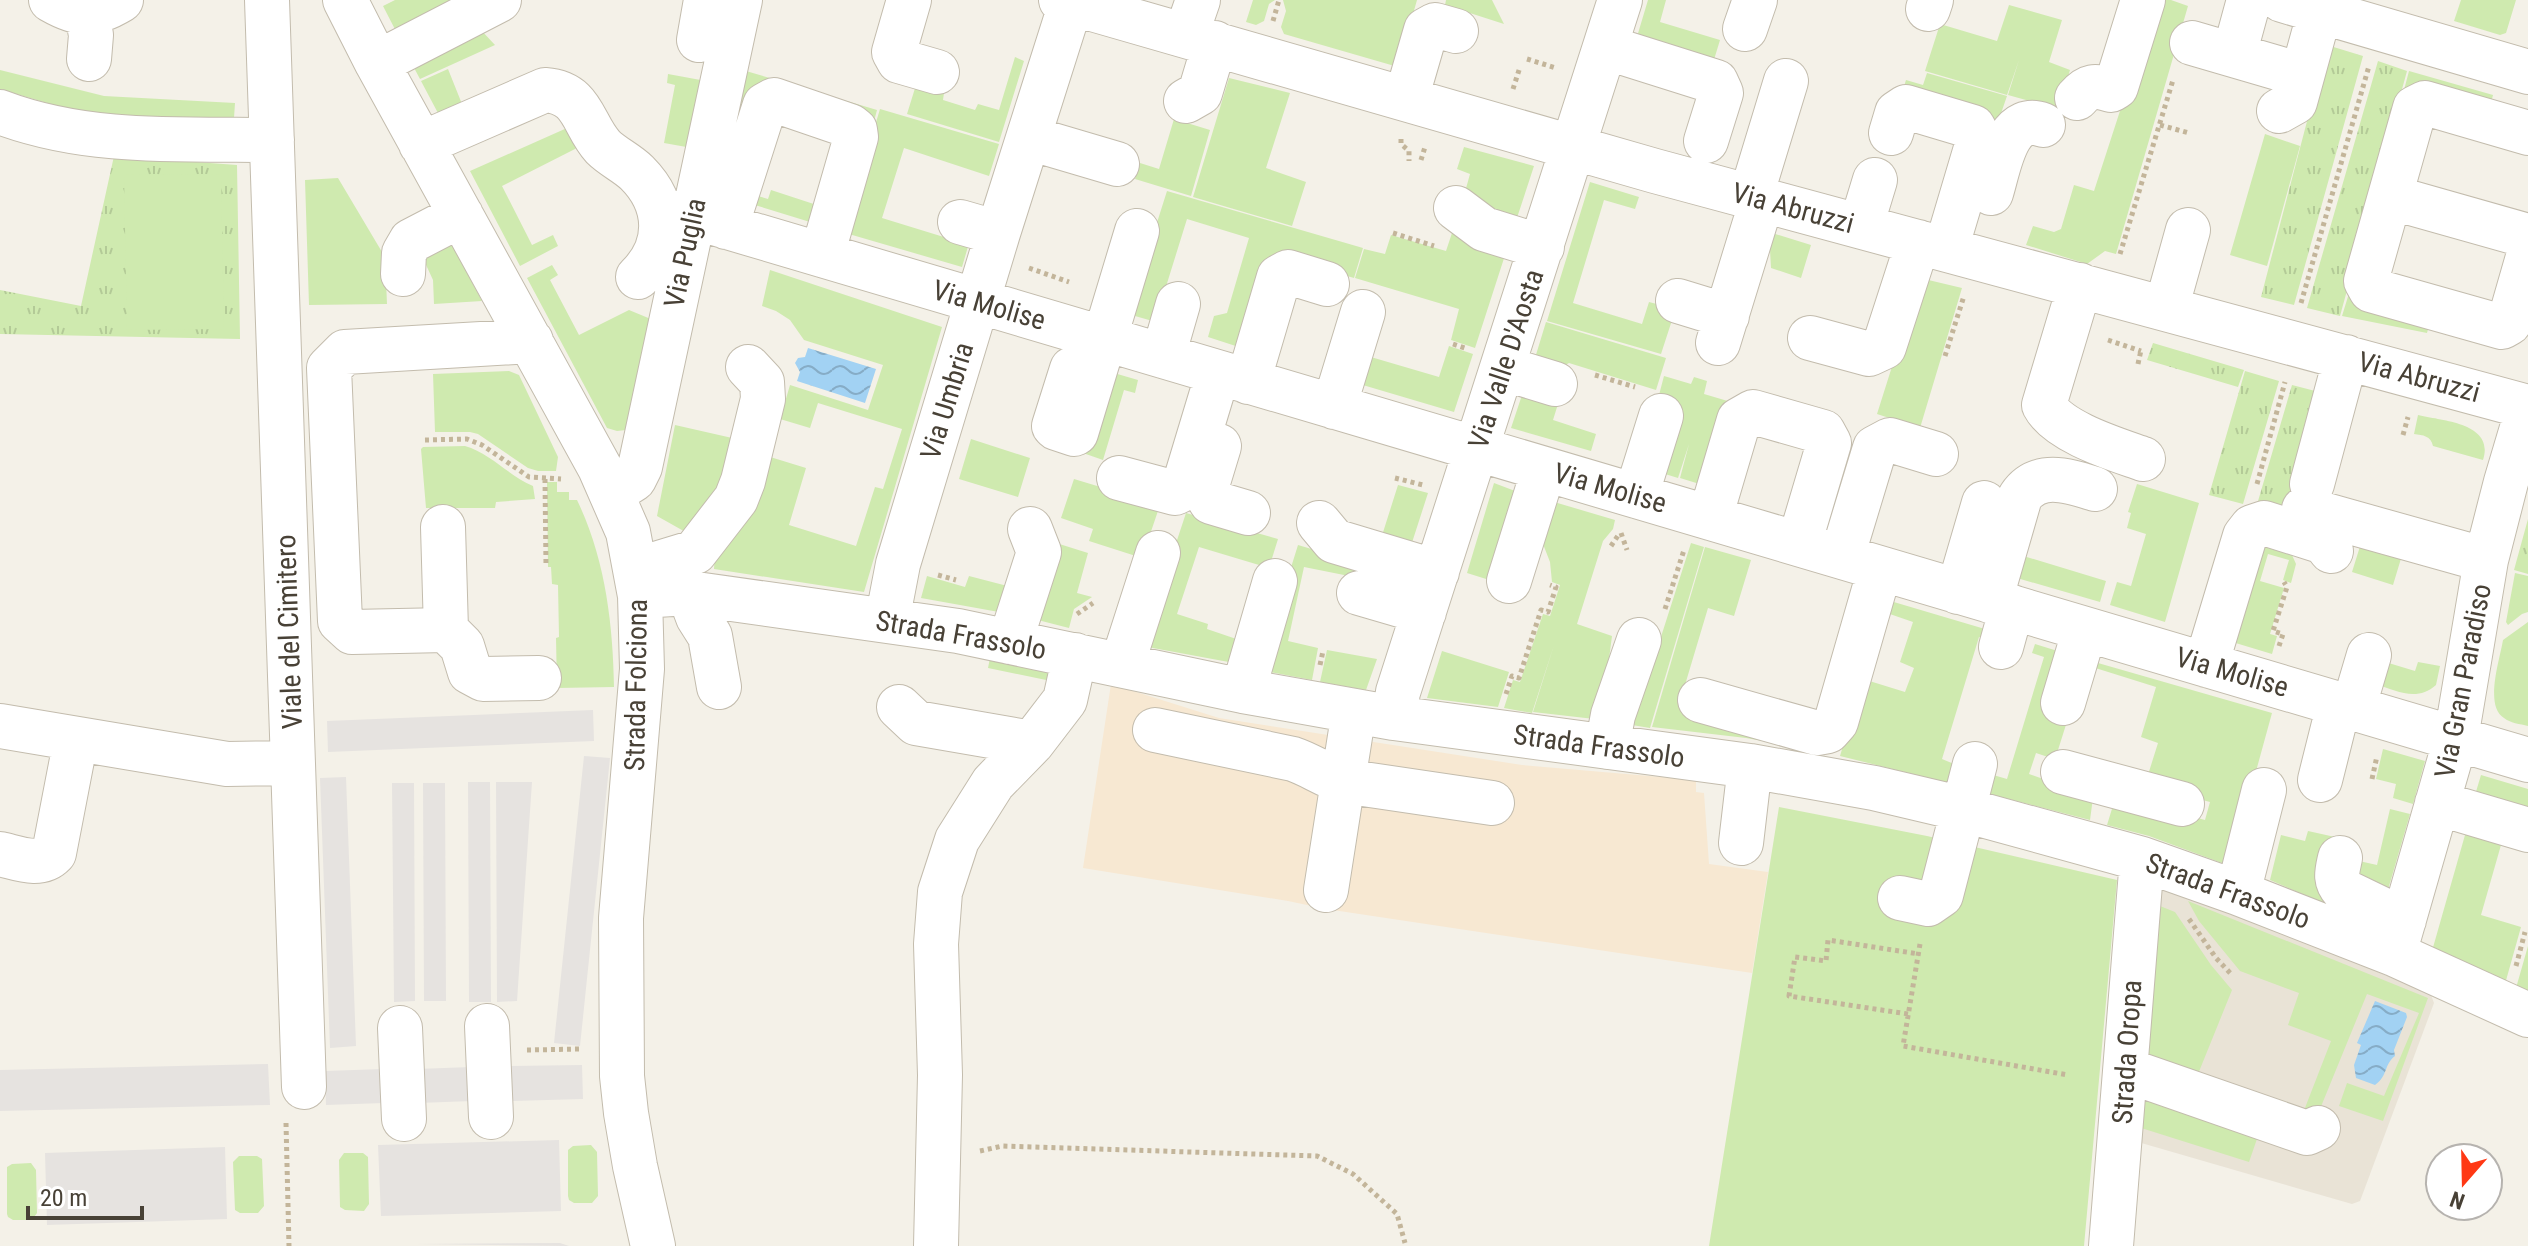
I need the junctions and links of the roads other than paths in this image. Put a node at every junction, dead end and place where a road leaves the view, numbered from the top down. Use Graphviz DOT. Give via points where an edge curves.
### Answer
graph roads {
  1 [pos="267,0"];
  2 [pos="345,0"];
  3 [pos="499,0"];
  4 [pos="740,0"];
  5 [pos="909,0"];
  6 [pos="1620,0"];
  7 [pos="2143,0"];
  8 [pos="2249,0"];
  9 [pos="1068,1"];
  10 [pos="86,5"];
  11 [pos="2345,12"];
  12 [pos="1200,26"];
  13 [pos="1456,31"];
  14 [pos="1605,47"];
  15 [pos="2234,55"];
  16 [pos="2184,58"];
  17 [pos="89,59"];
  18 [pos="377,63"];
  19 [pos="937,72"];
  20 [pos="2528,72"];
  21 [pos="1786,81"];
  22 [pos="2077,98"];
  23 [pos="1186,101"];
  24 [pos="0,112"];
  25 [pos="1406,118"];
  26 [pos="2043,125"];
  27 [pos="1891,133"];
  28 [pos="2528,133"];
  29 [pos="1029,138"];
  30 [pos="272,140"];
  31 [pos="1706,141"];
  32 [pos="421,144"];
  33 [pos="1574,148"];
  34 [pos="1117,164"];
  35 [pos="1875,180"];
  36 [pos="2390,197"];
  37 [pos="1756,198"];
  38 [pos="1456,208"];
  39 [pos="461,215"];
  40 [pos="693,218"];
  41 [pos="1861,226"];
  42 [pos="2188,230"];
  43 [pos="1137,231"];
  44 [pos="2528,236"];
  45 [pos="1542,247"];
  46 [pos="1953,251"];
  47 [pos="822,255"];
  48 [pos="2528,257"];
  49 [pos="403,274"];
  50 [pos="638,277"];
  51 [pos="1327,284"];
  52 [pos="2081,286"];
  53 [pos="977,301"];
  54 [pos="1678,301"];
  55 [pos="1178,304"];
  56 [pos="2166,309"];
  57 [pos="1363,312"];
  58 [pos="1810,338"];
  59 [pos="1105,339"];
  60 [pos="531,341"];
  61 [pos="1163,356"];
  62 [pos="2346,357"];
  63 [pos="748,367"];
  64 [pos="1503,368"];
  65 [pos="1072,369"];
  66 [pos="1235,378"];
  67 [pos="1555,384"];
  68 [pos="1334,407"];
  69 [pos="2528,407"];
  70 [pos="2011,413"];
  71 [pos="1661,416"];
  72 [pos="1477,449"];
  73 [pos="1936,454"];
  74 [pos="2143,459"];
  75 [pos="1544,469"];
  76 [pos="1119,478"];
  77 [pos="606,481"];
  78 [pos="2095,489"];
  79 [pos="1984,503"];
  80 [pos="1248,513"];
  81 [pos="1628,514"];
  82 [pos="1702,516"];
  83 [pos="1319,523"];
  84 [pos="443,527"];
  85 [pos="1030,529"];
  86 [pos="1799,544"];
  87 [pos="2331,551"];
  88 [pos="1158,553"];
  89 [pos="1861,563"];
  90 [pos="2471,576"];
  91 [pos="1275,581"];
  92 [pos="638,583"];
  93 [pos="1529,583"];
  94 [pos="1431,592"];
  95 [pos="689,593"];
  96 [pos="1359,593"];
  97 [pos="1990,612"];
  98 [pos="887,621"];
  99 [pos="2085,629"];
  100 [pos="446,630"];
  101 [pos="1650,631"];
  102 [pos="1010,642"];
  103 [pos="1075,655"];
  104 [pos="2369,655"];
  105 [pos="1122,665"];
  106 [pos="2206,665"];
  107 [pos="539,678"];
  108 [pos="719,687"];
  109 [pos="1243,691"];
  110 [pos="1700,700"];
  111 [pos="2063,703"];
  112 [pos="2313,704"];
  113 [pos="899,707"];
  114 [pos="1374,715"];
  115 [pos="0,726"];
  116 [pos="1155,730"];
  117 [pos="1828,731"];
  118 [pos="2456,738"];
  119 [pos="76,739"];
  120 [pos="1032,743"];
  121 [pos="1607,747"];
  122 [pos="2528,760"];
  123 [pos="293,763"];
  124 [pos="1975,764"];
  125 [pos="1750,766"];
  126 [pos="2063,772"];
  127 [pos="1822,778"];
  128 [pos="2320,780"];
  129 [pos="1343,781"];
  130 [pos="2108,784"];
  131 [pos="2264,790"];
  132 [pos="1492,803"];
  133 [pos="2437,803"];
  134 [pos="2182,804"];
  135 [pos="1963,810"];
  136 [pos="2528,830"];
  137 [pos="1741,843"];
  138 [pos="2092,845"];
  139 [pos="0,854"];
  140 [pos="2340,858"];
  141 [pos="2140,875"];
  142 [pos="1326,890"];
  143 [pos="2238,893"];
  144 [pos="1914,901"];
  145 [pos="2399,937"];
  146 [pos="2528,1015"];
  147 [pos="400,1028"];
  148 [pos="488,1039"];
  149 [pos="2126,1070"];
  150 [pos="304,1087"];
  151 [pos="491,1117"];
  152 [pos="404,1119"];
  153 [pos="2318,1128"];
  154 [pos="653,1246"];
  155 [pos="936,1246"];
  156 [pos="2111,1246"];
  1 -- 30 [label="street, Viale del Cimitero"];
  2 -- 18 [label="street, Strada Folciona"];
  3 -- 18 [label="street"];
  4 -- 40 [label="street, Via Puglia"];
  5 -- 19 [label="street" via="894,52 899,61"];
  6 -- 14 [label="street, Via Valle D'Aosta"];
  7 -- 22 [label="street" via="2116,87 2085,88"];
  8 -- 15 [label="street"];
  9 -- 12 [label="street, Via Abruzzi"];
  9 -- 29 [label="street, Via Umbria"];
  10 -- 17 [label="street"];
  11 -- 15 [label="street" via="2295,102"];
  11 -- 20 [label="street"];
  12 -- 23 [label="street" via="1200,93"];
  12 -- 25 [label="street, Via Abruzzi"];
  13 -- 25 [label="street" via="1435,25 1426,30"];
  14 -- 31 [label="street" via="1716,82 1721,93"];
  14 -- 33 [label="street, Via Valle D'Aosta"];
  15 -- 16 [label="street"];
  18 -- 32 [label="street, Strada Folciona"];
  21 -- 37 [label="street"];
  24 -- 30 [label="street" via="33,125 117,139"];
  25 -- 33 [label="street, Via Abruzzi"];
  26 -- 46 [label="street" via="2021,124 2011,133"];
  27 -- 46 [label="street" via="1897,113 1906,107 1973,127 1979,138"];
  28 -- 36 [label="street" via="2425,103 2415,108"];
  29 -- 34 [label="street"];
  29 -- 53 [label="street, Via Umbria" via="979,228"];
  30 -- 123 [label="street, Viale del Cimitero"];
  32 -- 39 [label="street, Strada Folciona"];
  32 -- 40 [label="street" via="545,90 557,91 570,97 604,147 653,193"];
  33 -- 37 [label="street, Via Abruzzi"];
  33 -- 45 [label="street, Via Valle D'Aosta"];
  35 -- 41 [label="street"];
  36 -- 44 [label="street"];
  36 -- 48 [label="street" via="2366,281 2371,290 2502,327 2510,320"];
  37 -- 41 [label="street, Via Abruzzi"];
  37 -- 54 [label="street" via="1723,330"];
  38 -- 45 [label="street" via="1484,229"];
  39 -- 49 [label="street" via="411,241"];
  39 -- 60 [label="street, Strada Folciona"];
  40 -- 47 [label="street, Via Molise"];
  40 -- 47 [label="street" via="765,105 774,100 855,130"];
  40 -- 50 [label="street" via="659,243"];
  40 -- 77 [label="street, Via Puglia" via="640,467 634,479"];
  41 -- 46 [label="street, Via Abruzzi"];
  42 -- 56 [label="street"];
  43 -- 59 [label="street"];
  45 -- 64 [label="street, Via Valle D'Aosta"];
  46 -- 52 [label="street, Via Abruzzi"];
  46 -- 58 [label="street" via="1884,347 1869,354"];
  47 -- 53 [label="street, Via Molise"];
  51 -- 66 [label="street" via="1288,272 1279,277"];
  52 -- 56 [label="street, Via Abruzzi"];
  52 -- 70 [label="street"];
  52 -- 74 [label="street" via="2044,405 2049,414 2091,441"];
  53 -- 59 [label="street, Via Molise"];
  53 -- 98 [label="street, Via Umbria" via="898,564"];
  55 -- 61 [label="street"];
  56 -- 62 [label="street, Via Abruzzi"];
  57 -- 68 [label="street"];
  59 -- 61 [label="street, Via Molise"];
  59 -- 65 [label="street" via="1074,434 1054,426"];
  60 -- 77 [label="street, Strada Folciona"];
  60 -- 100 [label="street" via="345,352 329,368 340,621 352,632"];
  61 -- 66 [label="street, Via Molise"];
  62 -- 69 [label="street, Via Abruzzi"];
  62 -- 90 [label="street" via="2308,496"];
  63 -- 92 [label="street" via="762,382 763,399 736,499 695,552"];
  64 -- 67 [label="street"];
  64 -- 72 [label="street, Via Valle D'Aosta"];
  66 -- 68 [label="street, Via Molise"];
  66 -- 76 [label="street" via="1183,489 1175,493"];
  66 -- 80 [label="street" via="1205,492 1211,502"];
  68 -- 72 [label="street, Via Molise"];
  69 -- 90 [label="street, Via Gran Paradiso"];
  71 -- 81 [label="street"];
  72 -- 75 [label="street, Via Molise"];
  72 -- 94 [label="street, Via Valle D'Aosta"];
  73 -- 89 [label="street" via="1890,440 1875,448"];
  75 -- 81 [label="street, Via Molise"];
  75 -- 93 [label="street"];
  77 -- 92 [label="street, Strada Folciona" via="628,532"];
  78 -- 97 [label="street" via="2051,479 2027,487"];
  79 -- 97 [label="street"];
  81 -- 82 [label="street, Via Molise"];
  82 -- 86 [label="street, Via Molise"];
  82 -- 86 [label="street" via="1739,420 1753,412 1823,432 1829,443"];
  83 -- 94 [label="street" via="1334,541"];
  84 -- 100 [label="street"];
  85 -- 102 [label="street" via="1039,552"];
  86 -- 89 [label="street, Via Molise"];
  87 -- 106 [label="street" via="2324,542 2264,523 2252,527"];
  88 -- 105 [label="street"];
  89 -- 97 [label="street, Via Molise"];
  89 -- 117 [label="street" via="1836,722"];
  90 -- 118 [label="street, Via Gran Paradiso"];
  91 -- 109 [label="street"];
  92 -- 95 [label="street, Strada Frassolo"];
  92 -- 154 [label="street, Strada Folciona" via="642,669 621,918 622,1076"];
  94 -- 96 [label="street"];
  94 -- 114 [label="street, Via Valle D'Aosta" via="1398,692"];
  95 -- 98 [label="street, Strada Frassolo"];
  95 -- 108 [label="street" via="710,636"];
  97 -- 99 [label="street, Via Molise"];
  98 -- 102 [label="street, Strada Frassolo"];
  99 -- 106 [label="street, Via Molise"];
  99 -- 111 [label="street"];
  100 -- 107 [label="street" via="462,646 470,672 483,679"];
  101 -- 121 [label="street" via="1613,715"];
  102 -- 103 [label="street, Strada Frassolo"];
  103 -- 105 [label="street, Strada Frassolo"];
  103 -- 120 [label="street" via="1065,700"];
  104 -- 112 [label="street"];
  105 -- 109 [label="street, Strada Frassolo"];
  106 -- 112 [label="street, Via Molise"];
  109 -- 114 [label="street, Strada Frassolo"];
  110 -- 117 [label="street" via="1817,733"];
  112 -- 118 [label="street, Via Molise"];
  112 -- 128 [label="street"];
  113 -- 120 [label="street" via="916,723"];
  114 -- 121 [label="street, Strada Frassolo"];
  114 -- 129 [label="street, Via Valle D'Aosta"];
  115 -- 119 [label="street"];
  116 -- 129 [label="street" via="1293,759"];
  117 -- 127 [label="street"];
  118 -- 122 [label="street, Via Molise"];
  118 -- 133 [label="street, Via Gran Paradiso"];
  119 -- 123 [label="street" via="227,764"];
  119 -- 139 [label="street" via="54,853 40,862"];
  120 -- 155 [label="street" via="993,783 957,840 940,892"];
  121 -- 125 [label="street, Strada Frassolo"];
  123 -- 150 [label="street, Viale del Cimitero"];
  124 -- 135 [label="street"];
  125 -- 127 [label="street, Strada Frassolo"];
  125 -- 137 [label="street"];
  126 -- 130 [label="street"];
  127 -- 135 [label="street, Strada Frassolo"];
  129 -- 132 [label="street"];
  129 -- 142 [label="street, Via Valle D'Aosta"];
  130 -- 134 [label="street"];
  130 -- 138 [label="street"];
  131 -- 143 [label="street"];
  133 -- 136 [label="street"];
  133 -- 145 [label="street, Via Gran Paradiso"];
  135 -- 138 [label="street, Strada Frassolo"];
  135 -- 144 [label="street" via="1941,895"];
  138 -- 141 [label="street, Strada Frassolo"];
  140 -- 145 [label="street" via="2339,885"];
  141 -- 143 [label="street, Strada Frassolo"];
  141 -- 149 [label="street, Strada Oropa"];
  143 -- 145 [label="street, Strada Frassolo"];
  145 -- 146 [label="street, Strada Frassolo"];
  147 -- 152 [label="street"];
  148 -- 151 [label="street"];
  149 -- 153 [label="street" via="2307,1133"];
  149 -- 156 [label="street, Strada Oropa"];
}
